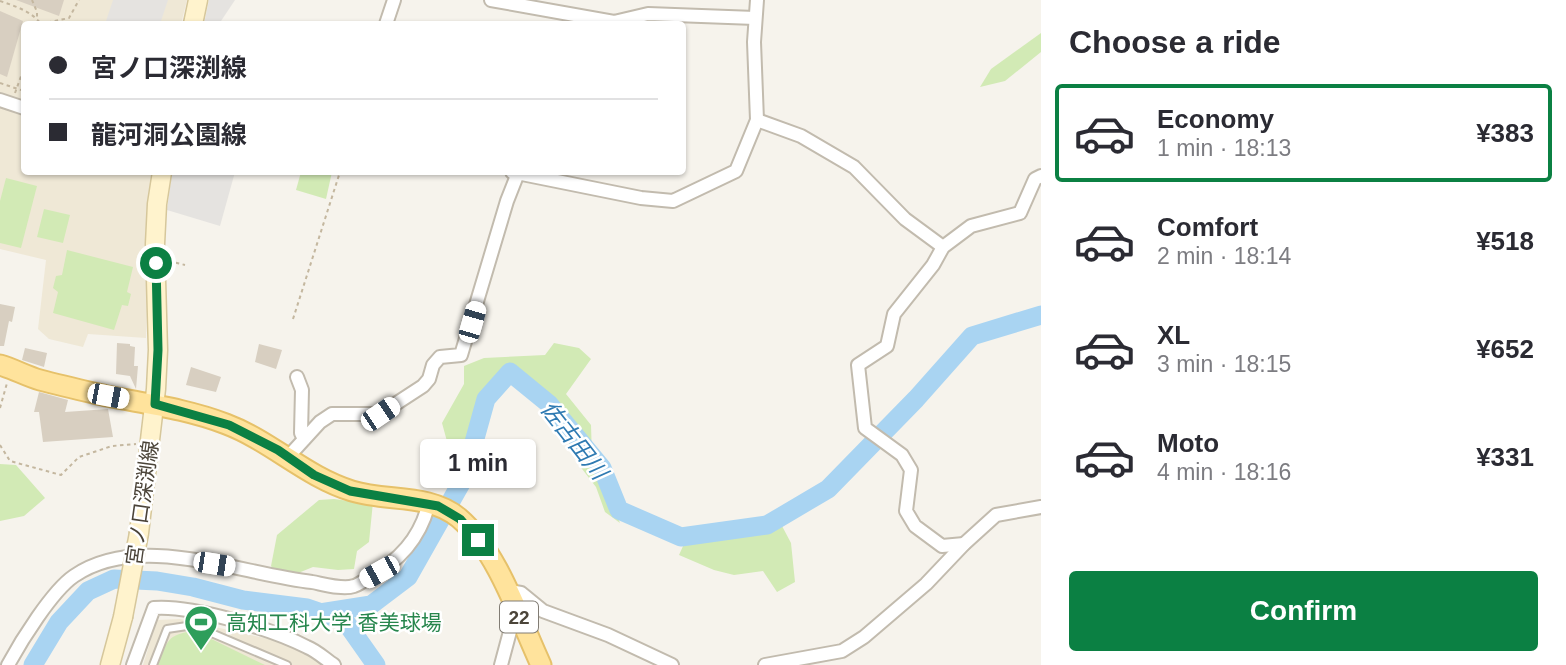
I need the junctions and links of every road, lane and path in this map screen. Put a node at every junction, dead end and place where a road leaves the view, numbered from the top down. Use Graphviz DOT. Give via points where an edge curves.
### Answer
graph roads {
  1 [pos="32,0"];
  2 [pos="79,0"];
  3 [pos="198,0"];
  4 [pos="394,0"];
  5 [pos="491,0"];
  6 [pos="757,0"];
  7 [pos="1,1"];
  8 [pos="755,18"];
  9 [pos="37,19"];
  10 [pos="55,21"];
  11 [pos="194,21"];
  12 [pos="387,21"];
  13 [pos="608,21"];
  14 [pos="618,21"];
  15 [pos="21,77"];
  16 [pos="0,83"];
  17 [pos="17,88"];
  18 [pos="21,90"];
  19 [pos="5,102"];
  20 [pos="757,120"];
  21 [pos="162,175"];
  22 [pos="339,175"];
  23 [pos="514,175"];
  24 [pos="529,175"];
  25 [pos="1041,176"];
  26 [pos="943,247"];
  27 [pos="164,260"];
  28 [pos="185,265"];
  29 [pos="293,319"];
  30 [pos="5,366"];
  31 [pos="297,377"];
  32 [pos="155,404"];
  33 [pos="0,408"];
  34 [pos="303,439"];
  35 [pos="141,443"];
  36 [pos="0,445"];
  37 [pos="288,457"];
  38 [pos="433,505"];
  39 [pos="1041,507"];
  40 [pos="964,544"];
  41 [pos="512,600"];
  42 [pos="8,665"];
  43 [pos="110,665"];
  44 [pos="133,665"];
  45 [pos="153,665"];
  46 [pos="287,665"];
  47 [pos="334,665"];
  48 [pos="501,665"];
  49 [pos="541,665"];
  50 [pos="670,665"];
  51 [pos="765,665"];
  1 -- 9 [label="path"];
  2 -- 10 [label="path" via="69,18"];
  3 -- 11 [label="main road"];
  4 -- 12 [label="street"];
  5 -- 13 [label="street"];
  6 -- 8 [label="street"];
  7 -- 9 [label="path"];
  8 -- 14 [label="street" via="648,14"];
  8 -- 20 [label="street"];
  15 -- 17 [label="path"];
  16 -- 17 [label="path"];
  17 -- 18 [label="path"];
  17 -- 19 [label="path"];
  20 -- 24 [label="street" via="736,172 673,201"];
  20 -- 26 [label="street" via="801,136 854,167 905,219"];
  21 -- 32 [label="main road, 宮ノ口深渕線" via="155,244"];
  22 -- 29 [label="path"];
  23 -- 34 [label="street" via="461,355 440,357 423,386 380,414 332,414"];
  25 -- 26 [label="street" via="1035,179 1020,213 971,226"];
  26 -- 40 [label="street" via="894,314 887,346 858,365 860,397 864,428 902,455 911,470 906,511 915,526 942,545"];
  27 -- 28 [label="path"];
  30 -- 32 [label="main road, 22" via="51,383"];
  30 -- 33 [label="path"];
  31 -- 34 [label="street" via="302,390"];
  32 -- 37 [label="main road, 22" via="229,425"];
  32 -- 43 [label="main road, 宮ノ口深渕線, bridge" via="139,533"];
  34 -- 37 [label="street"];
  35 -- 36 [label="path" via="79,457 61,475 10,461"];
  37 -- 38 [label="main road, 22" via="350,491"];
  38 -- 41 [label="main road, 22" via="460,519 478,540"];
  38 -- 42 [label="street" via="405,553 352,587 150,555 105,560 72,576"];
  39 -- 40 [label="street" via="996,515"];
  40 -- 51 [label="street" via="926,584 842,651"];
  41 -- 48 [label="street"];
  41 -- 49 [label="main road, 22"];
  41 -- 50 [label="street" via="521,593 543,611"];
  44 -- 47 [label="street" via="154,608 171,607 288,638"];
  45 -- 46 [label="lane" via="167,629 187,626"];
}
